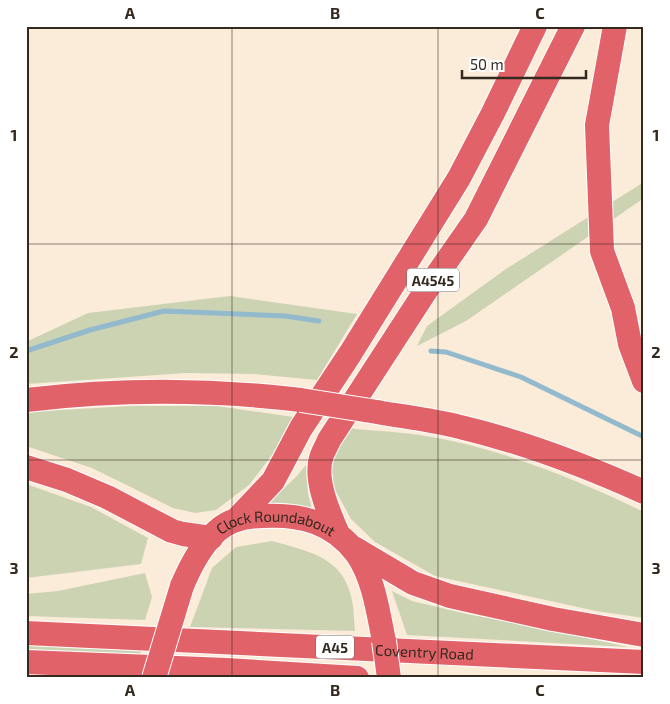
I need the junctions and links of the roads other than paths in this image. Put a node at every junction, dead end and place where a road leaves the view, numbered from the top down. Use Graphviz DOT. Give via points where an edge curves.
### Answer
graph roads {
  1 [pos="535,26"];
  2 [pos="573,26"];
  3 [pos="615,26"];
  4 [pos="644,381"];
  5 [pos="26,400"];
  6 [pos="26,467"];
  7 [pos="644,492"];
  8 [pos="236,520"];
  9 [pos="211,538"];
  10 [pos="344,540"];
  11 [pos="26,633"];
  12 [pos="644,634"];
  13 [pos="26,662"];
  14 [pos="644,662"];
  15 [pos="227,670"];
  16 [pos="154,678"];
  17 [pos="286,678"];
  18 [pos="357,678"];
  19 [pos="389,678"];
  1 -- 8 [label="highway, A4545" via="459,178 301,428 273,481"];
  2 -- 10 [label="highway, A4545" via="476,219 423,295 321,456 320,480 326,507"];
  3 -- 4 [label="highway" via="597,125 602,251"];
  5 -- 7 [label="highway, bridge" via="139,391 247,394 301,400 460,427 596,470"];
  6 -- 9 [label="highway" via="107,497 172,530"];
  8 -- 9 [label="highway, Clock Roundabout"];
  8 -- 10 [label="highway, Clock Roundabout" via="255,516 293,516 315,522"];
  9 -- 16 [label="highway, Clock Roundabout, bridge" via="182,586"];
  10 -- 12 [label="highway" via="413,583 450,596 552,619"];
  10 -- 19 [label="highway, Clock Roundabout, bridge" via="358,556 370,582"];
  11 -- 14 [label="highway, Coventry Road / A45"];
  13 -- 15 [label="highway, A45"];
  15 -- 17 [label="highway"];
  15 -- 18 [label="highway, A45"];
}
